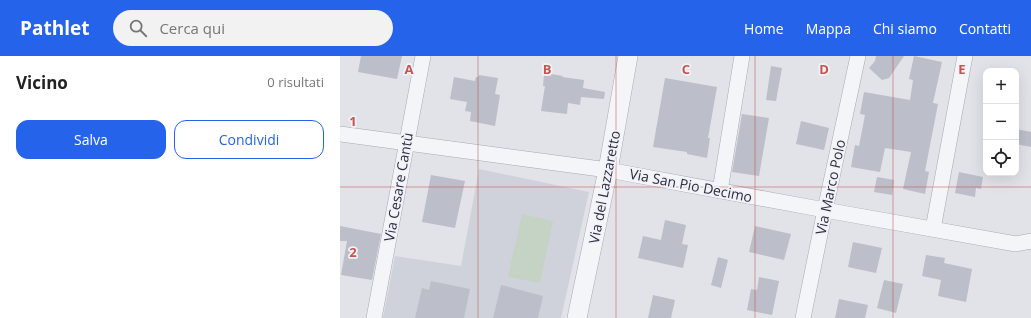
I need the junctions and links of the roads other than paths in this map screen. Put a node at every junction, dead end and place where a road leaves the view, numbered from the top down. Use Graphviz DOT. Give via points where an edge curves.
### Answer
graph roads {
  1 [pos="423,56"];
  2 [pos="628,56"];
  3 [pos="742,56"];
  4 [pos="858,56"];
  5 [pos="965,56"];
  6 [pos="340,134"];
  7 [pos="406,144"];
  8 [pos="608,170"];
  9 [pos="720,191"];
  10 [pos="825,210"];
  11 [pos="932,229"];
  12 [pos="1031,241"];
  13 [pos="374,318"];
  14 [pos="577,318"];
  15 [pos="803,318"];
  1 -- 7 [label="street, Via Cesare Cantù"];
  2 -- 8 [label="street, Via del Lazzaretto"];
  3 -- 9 [label="street"];
  4 -- 10 [label="street, Via Marco Polo"];
  5 -- 11 [label="street"];
  6 -- 7 [label="street, Via San Pio Decimo"];
  7 -- 8 [label="street, Via San Pio Decimo"];
  7 -- 13 [label="street, Via Cesare Cantù"];
  8 -- 9 [label="street, Via San Pio Decimo"];
  8 -- 14 [label="street, Via del Lazzaretto"];
  9 -- 10 [label="street, Via San Pio Decimo"];
  10 -- 11 [label="street, Via San Pio Decimo"];
  10 -- 15 [label="street, Via Marco Polo"];
  11 -- 12 [label="street, Via San Pio Decimo" via="1016,244"];
}
